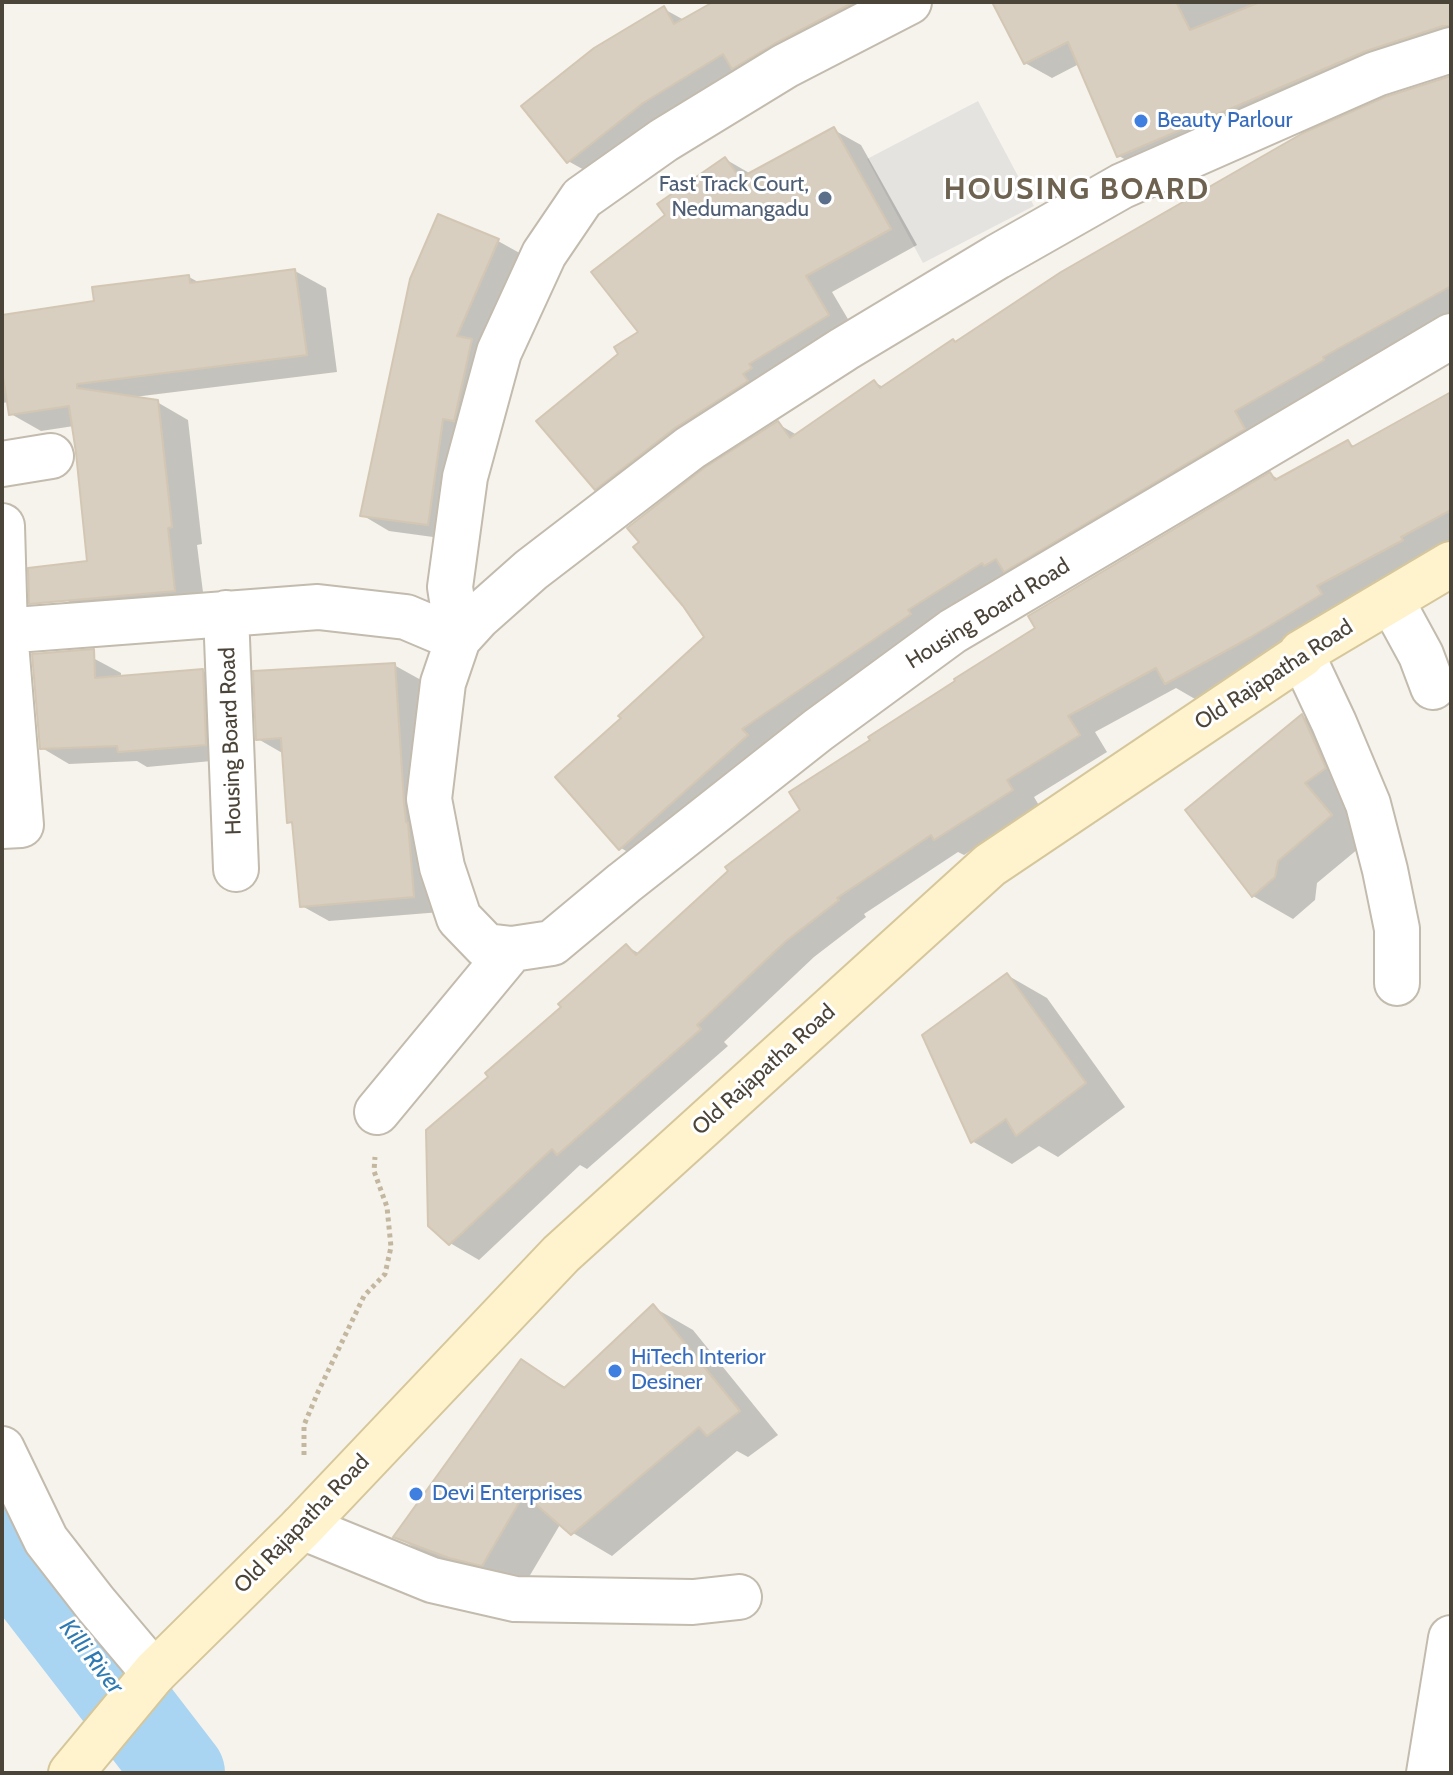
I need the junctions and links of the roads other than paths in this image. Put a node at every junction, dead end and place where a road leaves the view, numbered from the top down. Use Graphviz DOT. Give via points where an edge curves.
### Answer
graph roads {
  1 [pos="909,2"];
  2 [pos="1451,50"];
  3 [pos="1451,336"];
  4 [pos="51,456"];
  5 [pos="2,464"];
  6 [pos="2,526"];
  7 [pos="1451,564"];
  8 [pos="1391,600"];
  9 [pos="226,613"];
  10 [pos="4,631"];
  11 [pos="458,639"];
  12 [pos="1302,655"];
  13 [pos="1433,687"];
  14 [pos="2,826"];
  15 [pos="236,869"];
  16 [pos="512,949"];
  17 [pos="1397,983"];
  18 [pos="377,1112"];
  19 [pos="2,1449"];
  20 [pos="302,1527"];
  21 [pos="739,1597"];
  22 [pos="1451,1638"];
  23 [pos="154,1673"];
  24 [pos="71,1773"];
  25 [pos="1429,1773"];
  1 -- 11 [label="street, Housing Board Road" via="785,66 582,198 544,254 499,352 465,477 450,587"];
  2 -- 11 [label="street, Housing Board Road" via="1376,74 988,246 844,349 690,448 531,570"];
  3 -- 16 [label="street, Housing Board Road" via="953,631 818,730 552,943"];
  4 -- 5 [label="street"];
  6 -- 10 [label="street"];
  7 -- 8 [label="main road, Old Rajapatha Road"];
  8 -- 12 [label="main road, Old Rajapatha Road"];
  8 -- 13 [label="street"];
  9 -- 10 [label="street"];
  9 -- 11 [label="street" via="318,607 406,617"];
  9 -- 15 [label="street, Housing Board Road"];
  10 -- 14 [label="street" via="21,825"];
  11 -- 16 [label="street, Housing Board Road" via="443,683 429,799 442,867 459,918 486,946"];
  12 -- 17 [label="street" via="1368,804 1397,929"];
  12 -- 20 [label="main road, Old Rajapatha Road" via="990,865 561,1254"];
  16 -- 18 [label="street"];
  19 -- 23 [label="street" via="46,1540"];
  20 -- 21 [label="street" via="432,1580 515,1599 693,1602"];
  20 -- 23 [label="main road, Old Rajapatha Road"];
  22 -- 25 [label="street"];
  23 -- 24 [label="main road, Old Rajapatha Road"];
}
